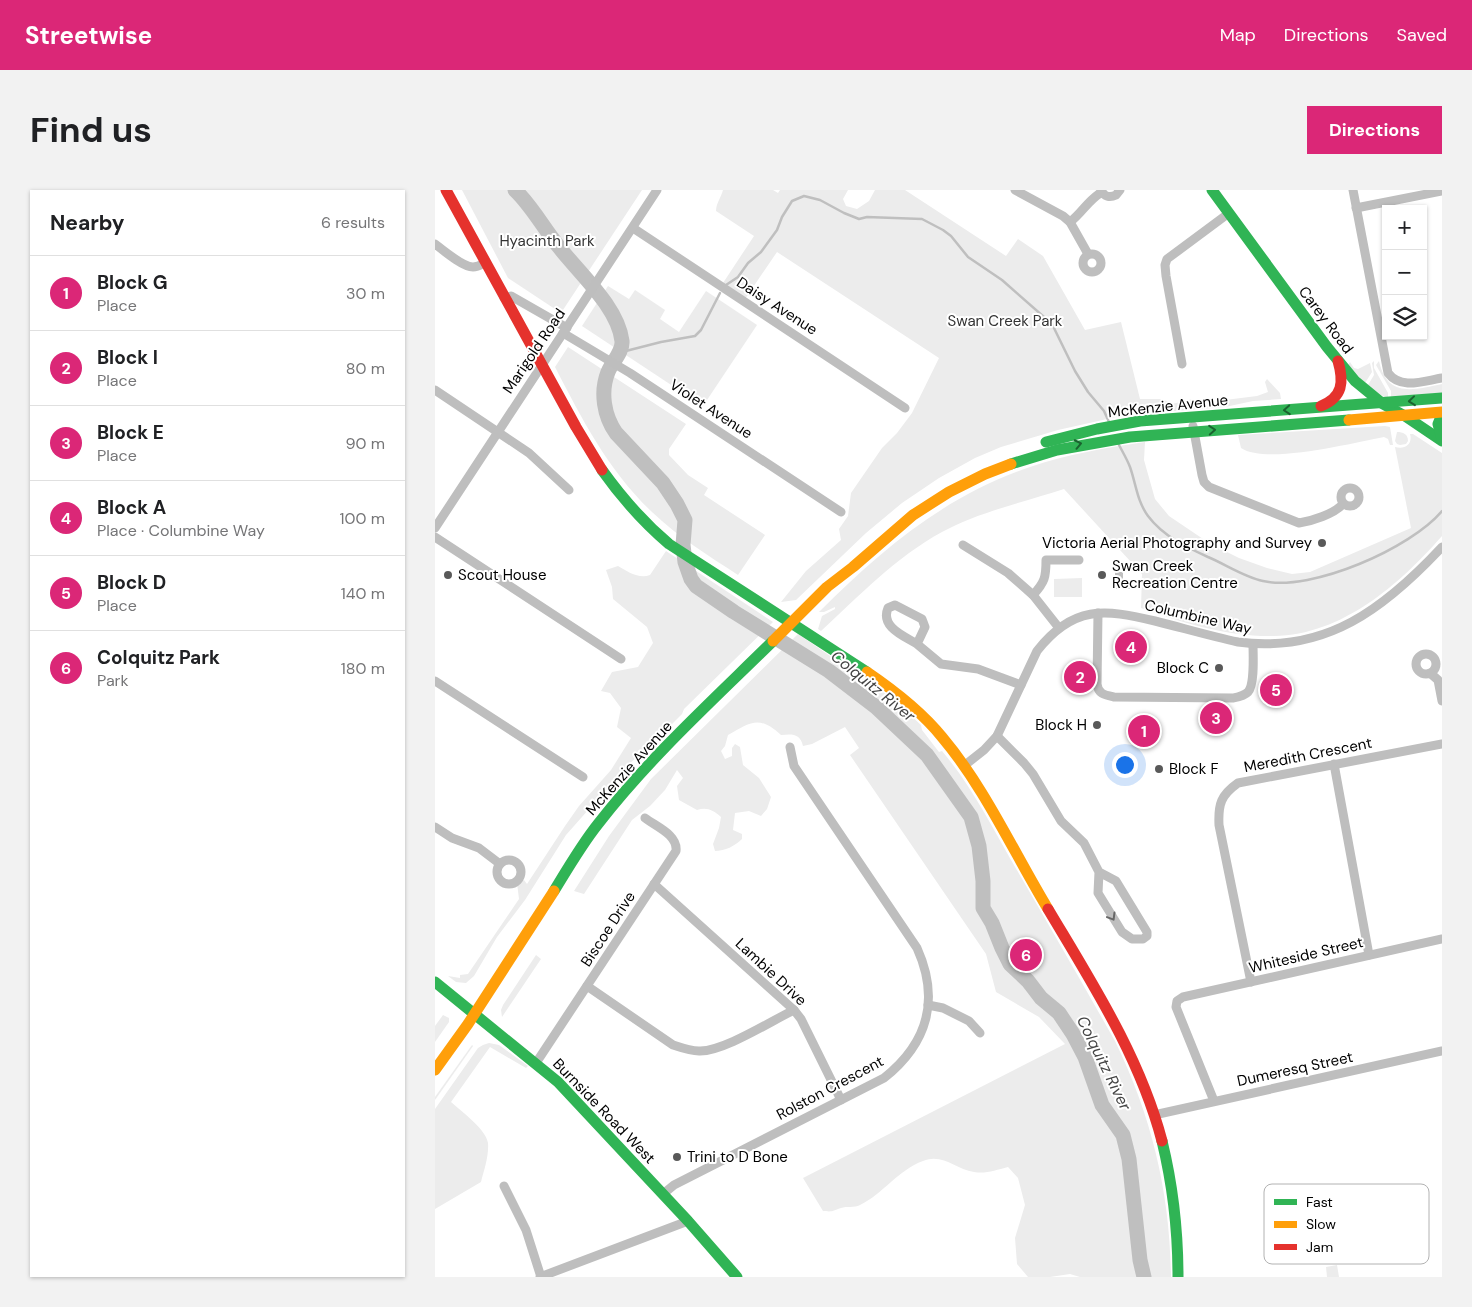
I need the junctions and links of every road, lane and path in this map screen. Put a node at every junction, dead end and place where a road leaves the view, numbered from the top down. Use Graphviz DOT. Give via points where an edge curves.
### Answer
graph roads {
  1 [pos="446,190"];
  2 [pos="657,190"];
  3 [pos="1015,190"];
  4 [pos="1120,190"];
  5 [pos="1212,190"];
  6 [pos="1353,190"];
  7 [pos="1101,191"];
  8 [pos="1442,191"];
  9 [pos="1356,208"];
  10 [pos="1229,213"];
  11 [pos="1070,222"];
  12 [pos="633,228"];
  13 [pos="435,244"];
  14 [pos="1088,254"];
  15 [pos="485,263"];
  16 [pos="504,298"];
  17 [pos="565,330"];
  18 [pos="1338,360"];
  19 [pos="1182,364"];
  20 [pos="542,365"];
  21 [pos="1442,378"];
  22 [pos="435,390"];
  23 [pos="1442,398"];
  24 [pos="1377,404"];
  25 [pos="905,408"];
  26 [pos="1312,408"];
  27 [pos="1442,413"];
  28 [pos="1192,416"];
  29 [pos="1405,416"];
  30 [pos="1337,421"];
  31 [pos="497,431"];
  32 [pos="1194,431"];
  33 [pos="1100,434"];
  34 [pos="1442,440"];
  35 [pos="569,490"];
  36 [pos="1343,504"];
  37 [pos="841,512"];
  38 [pos="435,528"];
  39 [pos="435,537"];
  40 [pos="963,545"];
  41 [pos="1442,547"];
  42 [pos="1079,560"];
  43 [pos="1033,595"];
  44 [pos="1098,613"];
  45 [pos="1059,628"];
  46 [pos="917,644"];
  47 [pos="1253,644"];
  48 [pos="621,659"];
  49 [pos="1436,670"];
  50 [pos="435,681"];
  51 [pos="1021,685"];
  52 [pos="1442,701"];
  53 [pos="997,736"];
  54 [pos="1442,744"];
  55 [pos="790,747"];
  56 [pos="1334,764"];
  57 [pos="965,765"];
  58 [pos="583,777"];
  59 [pos="645,818"];
  60 [pos="435,827"];
  61 [pos="500,864"];
  62 [pos="1099,872"];
  63 [pos="655,884"];
  64 [pos="1442,939"];
  65 [pos="1369,955"];
  66 [pos="435,982"];
  67 [pos="1251,982"];
  68 [pos="587,986"];
  69 [pos="929,1005"];
  70 [pos="794,1010"];
  71 [pos="475,1013"];
  72 [pos="980,1033"];
  73 [pos="1442,1051"];
  74 [pos="536,1063"];
  75 [pos="435,1070"];
  76 [pos="841,1100"];
  77 [pos="1214,1101"];
  78 [pos="1154,1114"];
  79 [pos="503,1186"];
  80 [pos="663,1194"];
  81 [pos="688,1221"];
  82 [pos="541,1277"];
  83 [pos="737,1277"];
  84 [pos="1179,1277"];
  1 -- 15 [label="main road"];
  2 -- 12 [label="street, Marigold Road"];
  3 -- 11 [label="street"];
  4 -- 7 [label="street" via="1113,197"];
  5 -- 10 [label="main road, Carey Road"];
  6 -- 9 [label="street"];
  7 -- 11 [label="street"];
  8 -- 9 [label="street"];
  9 -- 21 [label="street" via="1387,373 1405,384"];
  10 -- 18 [label="main road, Carey Road"];
  10 -- 19 [label="street" via="1167,259 1165,265"];
  11 -- 14 [label="street"];
  12 -- 17 [label="street, Marigold Road"];
  12 -- 25 [label="street, Daisy Avenue"];
  13 -- 15 [label="street" via="465,265 477,267"];
  15 -- 16 [label="main road"];
  16 -- 17 [label="street, Violet Avenue" via="511,296"];
  16 -- 20 [label="main road"];
  17 -- 20 [label="street, Marigold Road"];
  17 -- 37 [label="street, Violet Avenue"];
  18 -- 24 [label="main road, Carey Road"];
  18 -- 26 [label="main road" via="1342,381 1336,396 1330,403"];
  20 -- 31 [label="street, Marigold Road"];
  20 -- 57 [label="main road" via="609,481 655,534 890,688 926,718"];
  22 -- 31 [label="street"];
  23 -- 24 [label="main road, McKenzie Avenue, one-way"];
  24 -- 26 [label="main road, McKenzie Avenue"];
  24 -- 29 [label="main road"];
  24 -- 30 [label="main road" via="1364,413 1348,415"];
  26 -- 28 [label="main road, McKenzie Avenue, one-way"];
  27 -- 29 [label="main road, McKenzie Avenue"];
  27 -- 34 [label="main road" via="1437,429"];
  28 -- 32 [label="street"];
  28 -- 33 [label="main road, McKenzie Avenue" via="1123,424"];
  29 -- 30 [label="main road, McKenzie Avenue"];
  29 -- 34 [label="main road"];
  32 -- 30 [label="main road, McKenzie Avenue, one-way"];
  31 -- 35 [label="street" via="529,453"];
  31 -- 38 [label="street, Marigold Road"];
  32 -- 33 [label="main road, McKenzie Avenue" via="1129,436"];
  32 -- 36 [label="street" via="1202,475 1209,487 1299,523 1339,509"];
  33 -- 71 [label="main road, McKenzie Avenue" via="1054,440 978,468 943,485 872,537 839,569 827,587 647,766 597,825"];
  39 -- 48 [label="street"];
  40 -- 43 [label="street" via="1008,573"];
  41 -- 47 [label="street, Columbine Way" via="1391,595 1358,620 1313,638"];
  42 -- 43 [label="street" via="1046,560 1044,582"];
  43 -- 45 [label="street"];
  44 -- 45 [label="street, Columbine Way" via="1077,618"];
  44 -- 47 [label="street, Columbine Way" via="1121,613"];
  44 -- 47 [label="street" via="1097,684 1098,690 1106,696 1240,696 1247,693 1251,684"];
  45 -- 51 [label="street, Columbine Way" via="1037,650"];
  46 -- 46 [label="street" via="890,626 886,618 888,608 895,605 922,620 925,627"];
  46 -- 51 [label="street" via="941,664 978,669"];
  49 -- 52 [label="street"];
  50 -- 58 [label="street"];
  51 -- 53 [label="street, Columbine Way"];
  53 -- 57 [label="street, Columbine Way"];
  53 -- 62 [label="street" via="1033,774 1061,821 1084,843"];
  54 -- 56 [label="street, Meredith Crescent"];
  55 -- 69 [label="street, Rolston Crescent" via="794,766 917,948 926,973"];
  56 -- 65 [label="street"];
  56 -- 67 [label="street, Meredith Crescent" via="1238,783 1220,803 1219,825"];
  57 -- 78 [label="main road" via="1115,1025"];
  59 -- 63 [label="street, Biscoe Drive" via="677,844"];
  60 -- 61 [label="street" via="452,838 479,848"];
  62 -- 62 [label="street, one-way" via="1098,893 1122,932 1132,939 1143,939 1147,932 1116,881"];
  63 -- 68 [label="street, Biscoe Drive"];
  63 -- 70 [label="street, Lambie Drive"];
  64 -- 65 [label="street, Whiteside Street"];
  65 -- 67 [label="street, Whiteside Street"];
  66 -- 71 [label="main road, Burnside Road West"];
  67 -- 77 [label="street, Whiteside Street" via="1177,1001 1176,1007"];
  68 -- 70 [label="street" via="673,1045 699,1052 722,1047"];
  68 -- 74 [label="street, Biscoe Drive"];
  69 -- 72 [label="street" via="969,1021"];
  69 -- 76 [label="street, Rolston Crescent" via="921,1032 907,1056 884,1078"];
  70 -- 76 [label="street, Lambie Drive"];
  71 -- 74 [label="main road, Burnside Road West"];
  71 -- 75 [label="main road, McKenzie Avenue"];
  73 -- 77 [label="street, Dumeresq Street"];
  74 -- 80 [label="main road, Burnside Road West" via="578,1102"];
  76 -- 80 [label="street, Rolston Crescent" via="675,1184"];
  77 -- 78 [label="street, Dumeresq Street"];
  78 -- 84 [label="main road" via="1173,1197"];
  79 -- 82 [label="street" via="526,1230"];
  80 -- 81 [label="main road, Burnside Road West"];
  81 -- 82 [label="street"];
  81 -- 83 [label="main road, Burnside Road West"];
}
